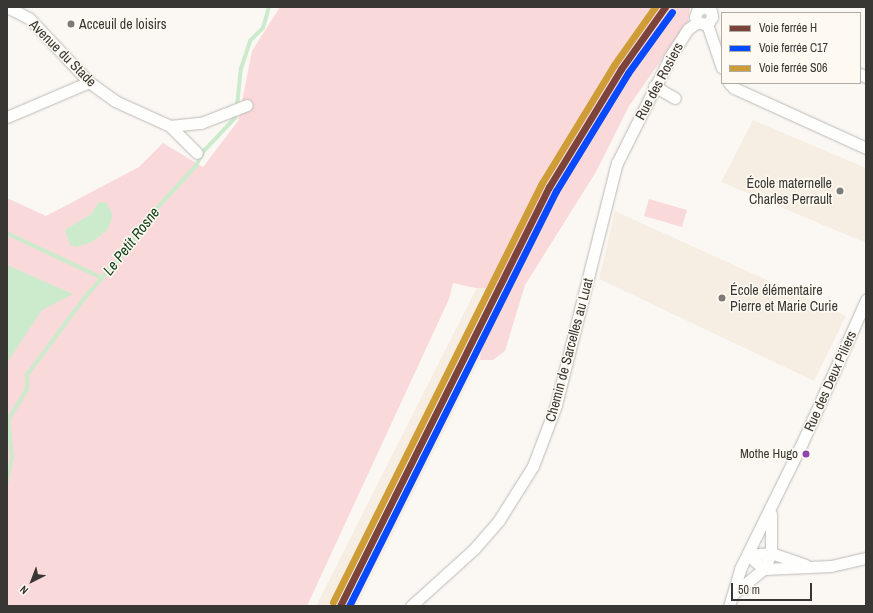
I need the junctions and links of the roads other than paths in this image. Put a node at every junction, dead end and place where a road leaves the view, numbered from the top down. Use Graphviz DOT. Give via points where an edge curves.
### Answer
graph roads {
  1 [pos="10,8"];
  2 [pos="708,9"];
  3 [pos="702,23"];
  4 [pos="721,66"];
  5 [pos="89,82"];
  6 [pos="730,84"];
  7 [pos="654,86"];
  8 [pos="675,98"];
  9 [pos="247,105"];
  10 [pos="7,117"];
  11 [pos="170,126"];
  12 [pos="625,145"];
  13 [pos="866,148"];
  14 [pos="198,153"];
  15 [pos="866,300"];
  16 [pos="772,506"];
  17 [pos="771,553"];
  18 [pos="748,554"];
  19 [pos="866,558"];
  20 [pos="810,567"];
  21 [pos="764,569"];
  22 [pos="734,593"];
  23 [pos="411,606"];
  24 [pos="729,606"];
  1 -- 5 [label="street, Avenue du Stade" via="29,18"];
  2 -- 3 [label="street" via="711,20"];
  2 -- 3 [label="street" via="695,14"];
  3 -- 4 [label="street"];
  3 -- 7 [label="street, Rue des Rosiers" via="688,29"];
  5 -- 10 [label="street"];
  5 -- 11 [label="street, Avenue du Stade" via="115,101"];
  6 -- 13 [label="street"];
  7 -- 8 [label="street"];
  7 -- 12 [label="street, Rue des Rosiers"];
  9 -- 11 [label="street" via="201,123"];
  11 -- 14 [label="street, Avenue du Stade"];
  12 -- 23 [label="street, Chemin de Sarcelles au Luat" via="609,190 556,405 533,466 499,520 474,549"];
  15 -- 16 [label="street, Rue des Deux Piliers"];
  16 -- 17 [label="street, Rue des Deux Piliers" via="769,532"];
  16 -- 18 [label="street, Rue des Deux Piliers"];
  17 -- 18 [label="street"];
  17 -- 20 [label="street"];
  17 -- 21 [label="street, Rue des Deux Piliers"];
  18 -- 21 [label="street"];
  18 -- 22 [label="street, Rue des Deux Piliers" via="740,569"];
  19 -- 20 [label="street" via="831,566"];
  20 -- 21 [label="street"];
  21 -- 22 [label="street, Rue des Deux Piliers"];
  22 -- 24 [label="street, Rue des Deux Piliers"];
}
